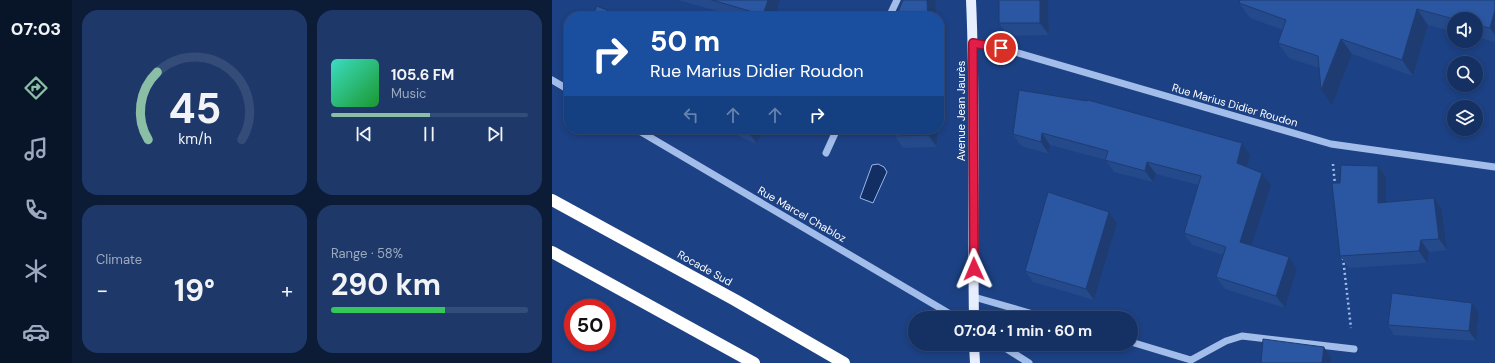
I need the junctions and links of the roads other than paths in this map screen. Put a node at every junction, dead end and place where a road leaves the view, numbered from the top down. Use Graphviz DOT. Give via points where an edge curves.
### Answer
graph roads {
  1 [pos="897,0"];
  2 [pos="971,0"];
  3 [pos="891,12"];
  4 [pos="973,43"];
  5 [pos="552,80"];
  6 [pos="564,87"];
  7 [pos="644,134"];
  8 [pos="835,134"];
  9 [pos="826,153"];
  10 [pos="1495,168"];
  11 [pos="552,200"];
  12 [pos="552,252"];
  13 [pos="974,297"];
  14 [pos="945,311"];
  15 [pos="974,311"];
  16 [pos="1023,311"];
  17 [pos="1138,344"];
  18 [pos="1354,349"];
  19 [pos="974,351"];
  20 [pos="1010,351"];
  21 [pos="754,363"];
  22 [pos="844,363"];
  23 [pos="975,363"];
  24 [pos="1029,363"];
  1 -- 3 [label="street"];
  2 -- 4 [label="main road, Avenue Jean Jaurès"];
  4 -- 10 [label="street, Rue Marius Didier Roudon" via="1001,48 1331,144"];
  4 -- 13 [label="main road, Avenue Jean Jaurès"];
  5 -- 6 [label="street"];
  7 -- 14 [label="street, Rue Marcel Chabloz"];
  8 -- 9 [label="street"];
  11 -- 22 [label="highway, Rocade Sud"];
  12 -- 21 [label="highway"];
  13 -- 15 [label="main road, Avenue Jean Jaurès"];
  13 -- 16 [label="street"];
  17 -- 18 [label="street" via="1191,360 1226,341 1242,336"];
  19 -- 23 [label="main road"];
  20 -- 24 [label="street"];
}
